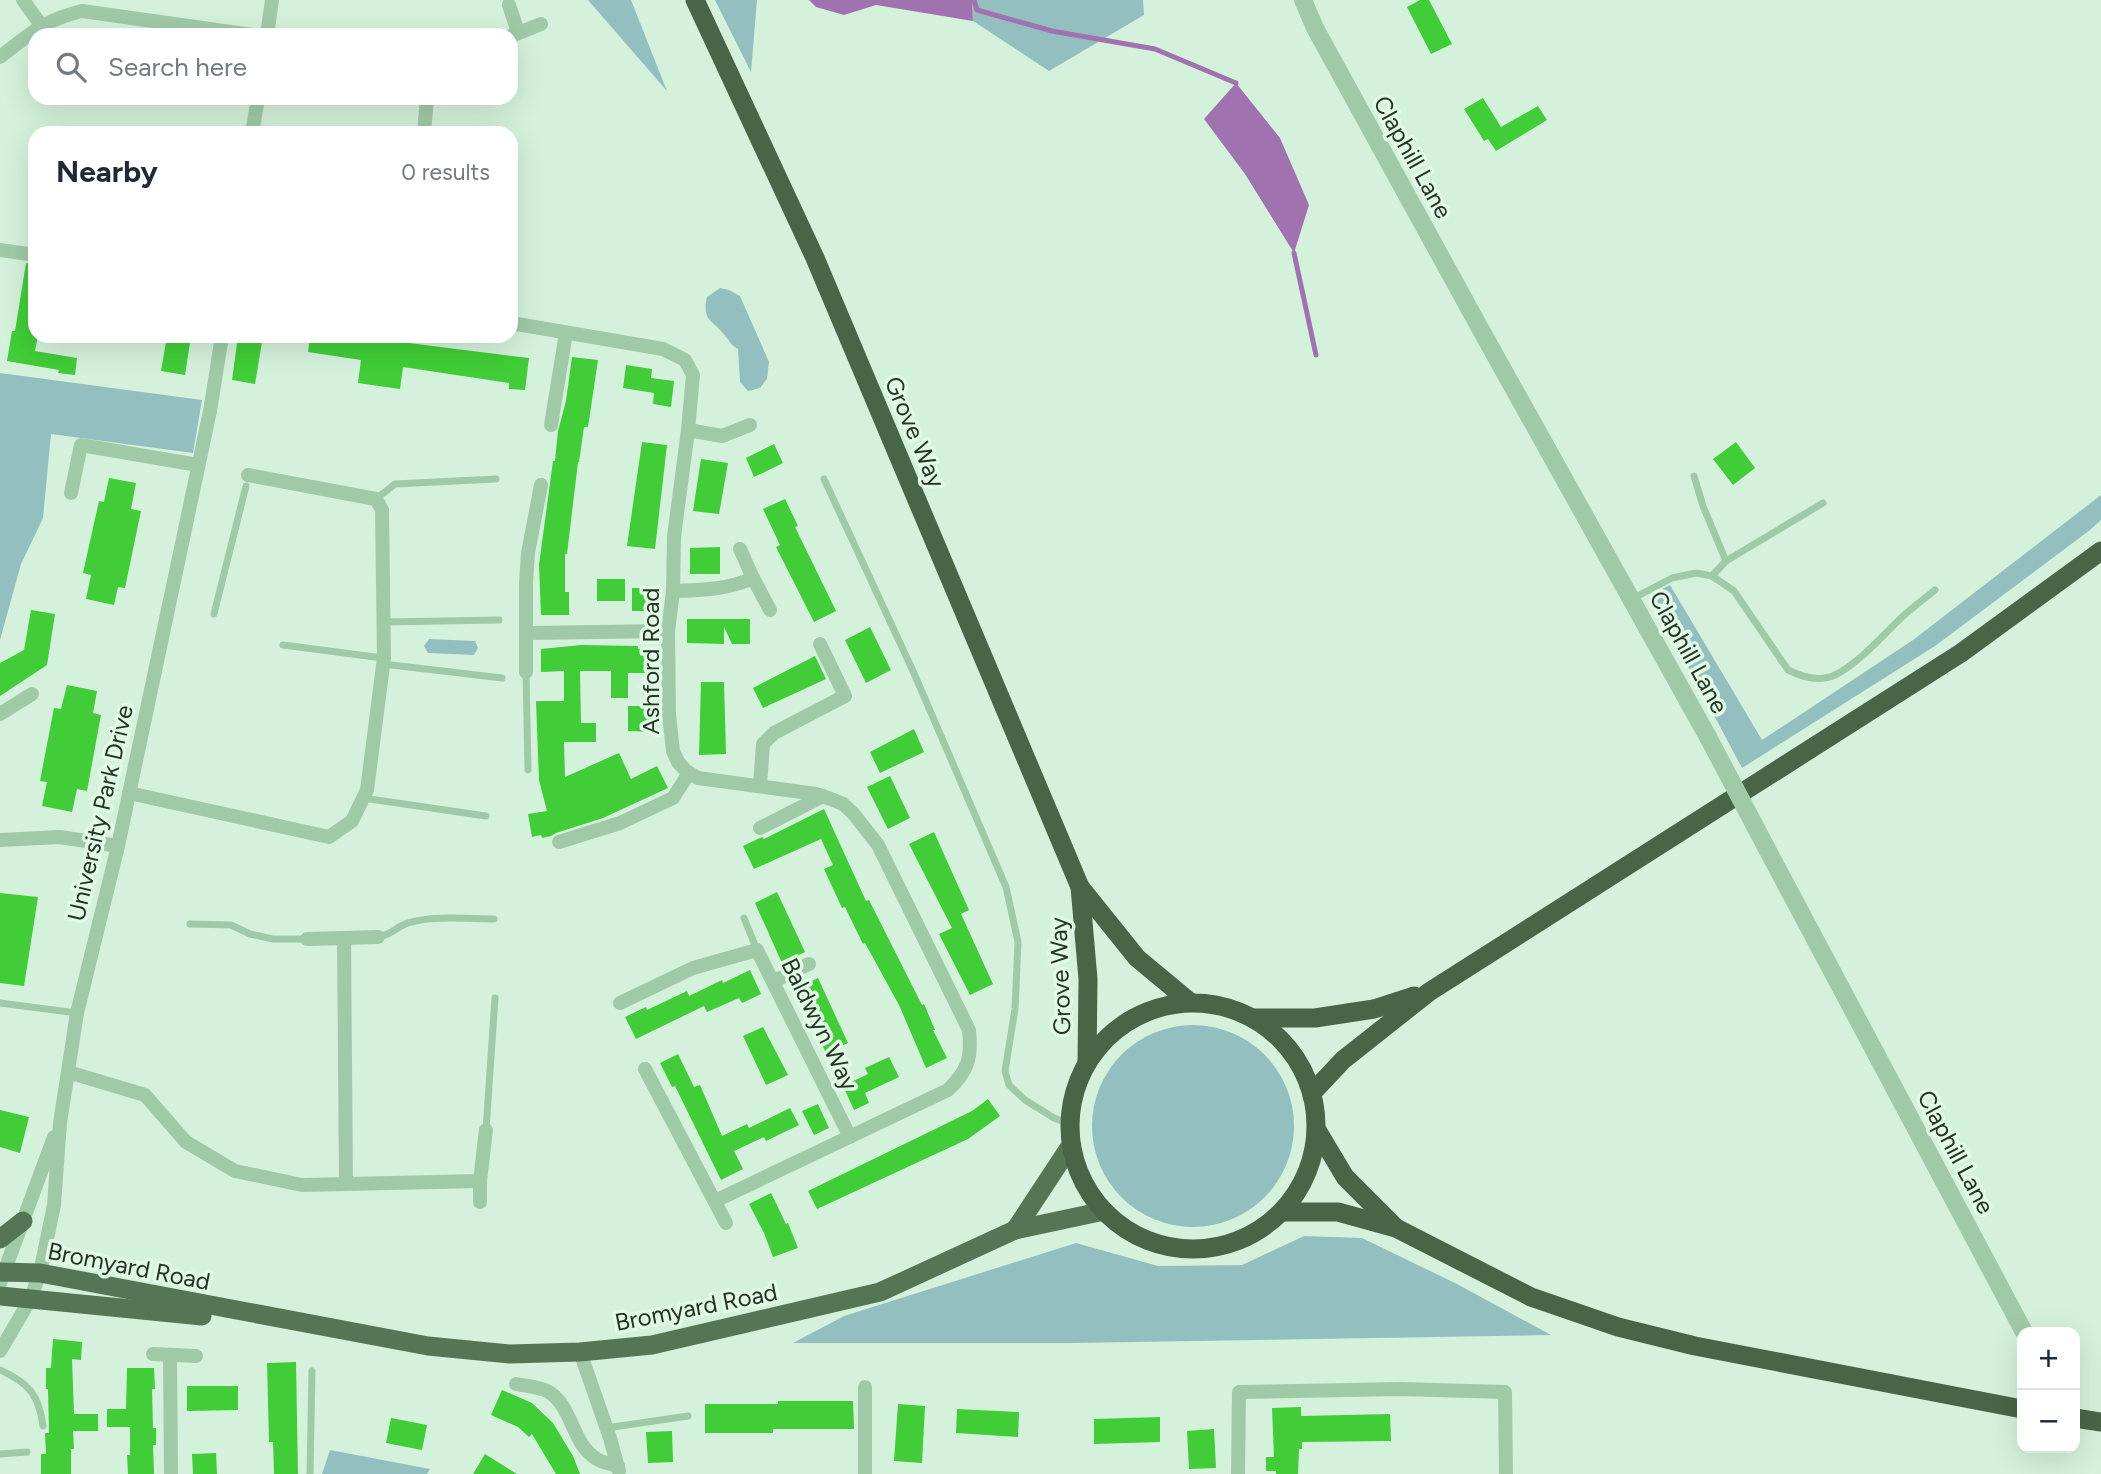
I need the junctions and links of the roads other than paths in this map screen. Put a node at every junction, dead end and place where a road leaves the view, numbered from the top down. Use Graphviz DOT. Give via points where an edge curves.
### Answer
graph roads {
  1 [pos="23,0"];
  2 [pos="272,0"];
  3 [pos="695,0"];
  4 [pos="1303,0"];
  5 [pos="507,2"];
  6 [pos="541,24"];
  7 [pos="41,25"];
  8 [pos="37,28"];
  9 [pos="202,28"];
  10 [pos="268,28"];
  11 [pos="514,28"];
  12 [pos="518,33"];
  13 [pos="28,35"];
  14 [pos="0,57"];
  15 [pos="257,105"];
  16 [pos="427,105"];
  17 [pos="253,126"];
  18 [pos="425,126"];
  19 [pos="0,250"];
  20 [pos="28,254"];
  21 [pos="518,324"];
  22 [pos="566,333"];
  23 [pos="221,343"];
  24 [pos="551,425"];
  25 [pos="750,425"];
  26 [pos="688,430"];
  27 [pos="198,465"];
  28 [pos="248,476"];
  29 [pos="1694,476"];
  30 [pos="496,479"];
  31 [pos="824,479"];
  32 [pos="541,485"];
  33 [pos="71,493"];
  34 [pos="376,499"];
  35 [pos="1823,503"];
  36 [pos="740,549"];
  37 [pos="2101,551"];
  38 [pos="1726,561"];
  39 [pos="1712,576"];
  40 [pos="752,578"];
  41 [pos="1935,590"];
  42 [pos="673,591"];
  43 [pos="1631,599"];
  44 [pos="770,610"];
  45 [pos="214,614"];
  46 [pos="499,620"];
  47 [pos="384,622"];
  48 [pos="668,631"];
  49 [pos="527,633"];
  50 [pos="820,644"];
  51 [pos="283,645"];
  52 [pos="384,661"];
  53 [pos="526,672"];
  54 [pos="502,678"];
  55 [pos="32,694"];
  56 [pos="0,713"];
  57 [pos="528,769"];
  58 [pos="689,773"];
  59 [pos="760,786"];
  60 [pos="129,793"];
  61 [pos="823,796"];
  62 [pos="363,798"];
  63 [pos="486,816"];
  64 [pos="760,828"];
  65 [pos="0,840"];
  66 [pos="559,842"];
  67 [pos="118,846"];
  68 [pos="1080,887"];
  69 [pos="744,918"];
  70 [pos="494,919"];
  71 [pos="190,924"];
  72 [pos="378,937"];
  73 [pos="344,938"];
  74 [pos="307,939"];
  75 [pos="757,950"];
  76 [pos="809,964"];
  77 [pos="774,981"];
  78 [pos="1429,992"];
  79 [pos="495,998"];
  80 [pos="1190,1002"];
  81 [pos="0,1003"];
  82 [pos="620,1003"];
  83 [pos="77,1013"];
  84 [pos="1254,1018"];
  85 [pos="1087,1063"];
  86 [pos="645,1069"];
  87 [pos="68,1072"];
  88 [pos="1312,1093"];
  89 [pos="60,1123"];
  90 [pos="1070,1124"];
  91 [pos="486,1130"];
  92 [pos="1317,1130"];
  93 [pos="850,1137"];
  94 [pos="1071,1145"];
  95 [pos="480,1181"];
  96 [pos="346,1184"];
  97 [pos="715,1201"];
  98 [pos="480,1202"];
  99 [pos="1104,1211"];
  100 [pos="1282,1212"];
  101 [pos="23,1221"];
  102 [pos="726,1223"];
  103 [pos="1396,1228"];
  104 [pos="1015,1230"];
  105 [pos="0,1239"];
  106 [pos="40,1273"];
  107 [pos="1,1276"];
  108 [pos="0,1296"];
  109 [pos="30,1300"];
  110 [pos="2021,1327"];
  111 [pos="332,1329"];
  112 [pos="0,1351"];
  113 [pos="580,1352"];
  114 [pos="153,1354"];
  115 [pos="170,1356"];
  116 [pos="196,1356"];
  117 [pos="0,1370"];
  118 [pos="313,1371"];
  119 [pos="516,1384"];
  120 [pos="865,1387"];
  121 [pos="2017,1408"];
  122 [pos="688,1416"];
  123 [pos="2080,1419"];
  124 [pos="2101,1422"];
  125 [pos="43,1426"];
  126 [pos="606,1428"];
  127 [pos="27,1452"];
  128 [pos="0,1454"];
  129 [pos="618,1470"];
  130 [pos="171,1474"];
  131 [pos="310,1474"];
  132 [pos="865,1474"];
  133 [pos="1238,1474"];
  134 [pos="1506,1474"];
  1 -- 7 [label="street"];
  2 -- 10 [label="street"];
  3 -- 68 [label="highway, Grove Way" via="815,258"];
  4 -- 43 [label="street, Claphill Lane"];
  5 -- 11 [label="street"];
  6 -- 12 [label="street"];
  7 -- 8 [label="street"];
  7 -- 9 [label="street" via="82,11"];
  13 -- 14 [label="street"];
  15 -- 17 [label="street"];
  16 -- 18 [label="street"];
  19 -- 20 [label="street"];
  21 -- 22 [label="street, Ashford Road"];
  22 -- 24 [label="street"];
  22 -- 26 [label="street, Ashford Road" via="663,349 685,360 693,375"];
  23 -- 27 [label="street, University Park Drive"];
  25 -- 26 [label="street" via="722,436"];
  26 -- 42 [label="street, Ashford Road" via="674,537"];
  27 -- 33 [label="street" via="81,445"];
  27 -- 60 [label="street, University Park Drive"];
  28 -- 34 [label="street"];
  28 -- 45 [label="lane"];
  29 -- 38 [label="lane"];
  30 -- 34 [label="lane" via="395,484"];
  31 -- 90 [label="lane" via="1006,887 1018,942 1015,1009 1005,1071 1009,1085 1025,1100"];
  32 -- 49 [label="street" via="528,553"];
  34 -- 47 [label="street" via="382,510"];
  35 -- 38 [label="lane"];
  36 -- 40 [label="street"];
  37 -- 78 [label="highway" via="1961,653"];
  38 -- 39 [label="lane"];
  39 -- 41 [label="lane" via="1734,592 1788,670 1817,679 1834,676 1862,656"];
  39 -- 43 [label="lane" via="1696,573 1672,578"];
  40 -- 42 [label="street" via="709,590"];
  40 -- 44 [label="street"];
  42 -- 48 [label="street, Ashford Road"];
  43 -- 110 [label="street, Claphill Lane, bridge" via="1709,737"];
  46 -- 47 [label="lane"];
  47 -- 52 [label="street"];
  48 -- 49 [label="street"];
  48 -- 58 [label="street, Ashford Road" via="670,732 678,762"];
  49 -- 53 [label="street"];
  50 -- 59 [label="street" via="845,696 774,733 763,744"];
  51 -- 52 [label="lane"];
  52 -- 54 [label="lane"];
  52 -- 62 [label="street"];
  53 -- 57 [label="lane"];
  55 -- 56 [label="street"];
  58 -- 59 [label="street"];
  58 -- 66 [label="street" via="673,798"];
  59 -- 61 [label="street"];
  60 -- 62 [label="street" via="330,837 352,821"];
  60 -- 67 [label="street, University Park Drive"];
  61 -- 64 [label="street"];
  61 -- 93 [label="street" via="843,804 878,845 969,1030 968,1063 948,1090"];
  62 -- 63 [label="lane"];
  65 -- 67 [label="street" via="60,837"];
  67 -- 83 [label="street, University Park Drive"];
  68 -- 80 [label="highway, Grove Way" via="1137,958"];
  68 -- 85 [label="highway, Grove Way" via="1088,979"];
  69 -- 75 [label="lane"];
  70 -- 72 [label="lane" via="419,920"];
  71 -- 74 [label="lane" via="231,925 274,939"];
  72 -- 73 [label="street"];
  73 -- 74 [label="street"];
  73 -- 96 [label="street"];
  75 -- 77 [label="street, Baldwyn Way"];
  75 -- 82 [label="street, Baldwyn Way" via="693,968"];
  76 -- 77 [label="street"];
  77 -- 93 [label="street, Baldwyn Way"];
  78 -- 84 [label="highway" via="1374,1009 1327,1016"];
  78 -- 88 [label="highway" via="1352,1052"];
  79 -- 91 [label="lane"];
  80 -- 84 [label="highway" via="1223,1006"];
  80 -- 85 [label="highway" via="1159,1007 1131,1019 1106,1038"];
  81 -- 83 [label="lane"];
  83 -- 87 [label="street, University Park Drive"];
  84 -- 88 [label="highway" via="1280,1038 1300,1063"];
  85 -- 90 [label="highway" via="1072,1102"];
  86 -- 97 [label="street"];
  87 -- 89 [label="street, University Park Drive"];
  87 -- 96 [label="street" via="145,1095 186,1142 234,1171 302,1185"];
  88 -- 92 [label="highway"];
  89 -- 101 [label="street"];
  89 -- 106 [label="street, University Park Drive" via="54,1205"];
  90 -- 94 [label="highway"];
  91 -- 95 [label="street"];
  92 -- 100 [label="highway" via="1312,1160 1300,1188"];
  92 -- 103 [label="highway" via="1345,1177"];
  93 -- 97 [label="street"];
  94 -- 99 [label="highway" via="1088,1191"];
  94 -- 104 [label="main road"];
  95 -- 96 [label="street"];
  95 -- 98 [label="street"];
  97 -- 102 [label="street"];
  99 -- 100 [label="highway" via="1136,1235 1174,1248 1213,1248 1251,1235"];
  99 -- 104 [label="main road, Bromyard Road"];
  100 -- 103 [label="highway" via="1338,1212"];
  101 -- 105 [label="main road"];
  101 -- 107 [label="street"];
  103 -- 121 [label="highway" via="1531,1297 1618,1327"];
  104 -- 113 [label="main road, Bromyard Road" via="880,1292 652,1345"];
  106 -- 107 [label="main road, Bromyard Road"];
  106 -- 109 [label="street, University Park Drive"];
  106 -- 111 [label="main road, Bromyard Road"];
  108 -- 109 [label="main road, Bromyard Road"];
  109 -- 111 [label="main road, Bromyard Road"];
  109 -- 112 [label="street, University Park Drive"];
  111 -- 113 [label="main road, Bromyard Road" via="441,1348 510,1354"];
  113 -- 126 [label="street"];
  114 -- 115 [label="street"];
  115 -- 116 [label="street"];
  115 -- 130 [label="street"];
  117 -- 125 [label="lane" via="27,1385 37,1398"];
  118 -- 131 [label="lane"];
  119 -- 129 [label="street" via="550,1393 593,1457"];
  120 -- 132 [label="street"];
  122 -- 126 [label="lane"];
  123 -- 124 [label="highway"];
  126 -- 129 [label="street"];
  127 -- 128 [label="lane"];
  133 -- 134 [label="street" via="1239,1392 1399,1389 1505,1392"];
}
